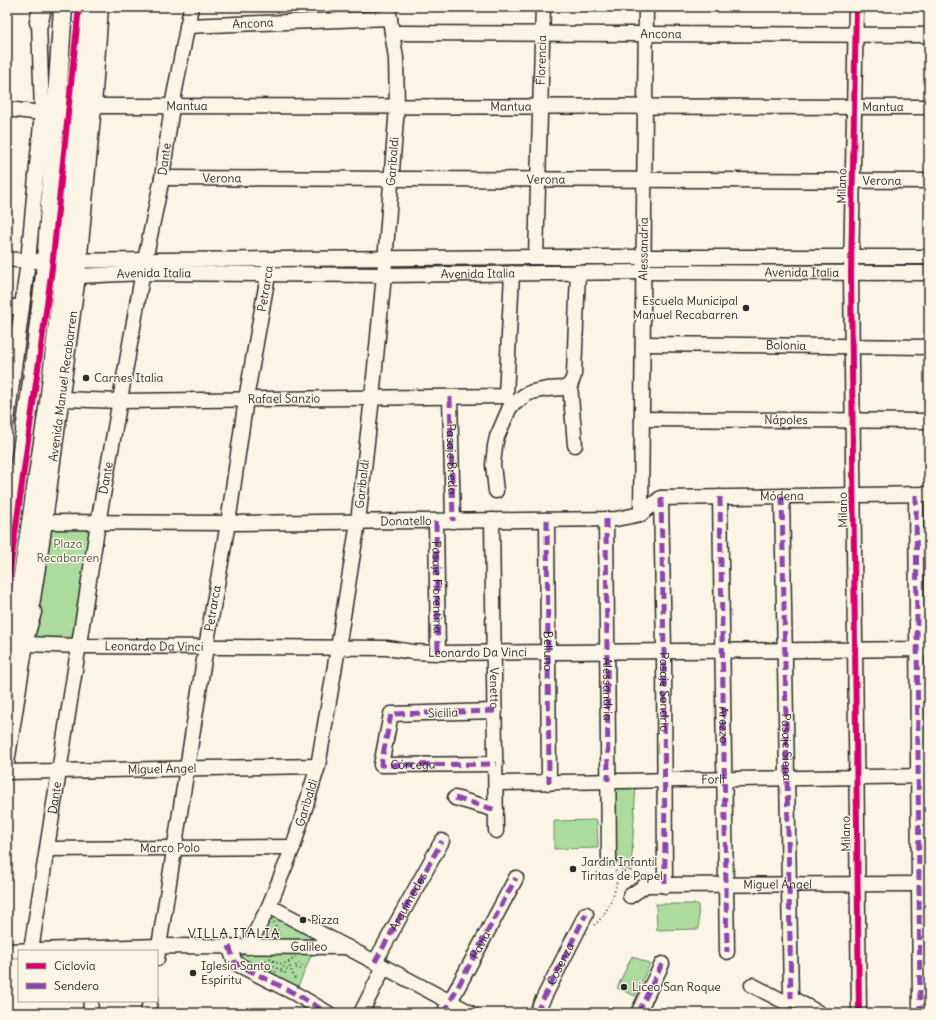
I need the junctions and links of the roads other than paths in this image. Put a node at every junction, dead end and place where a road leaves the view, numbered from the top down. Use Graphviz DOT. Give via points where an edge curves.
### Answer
graph roads {
  1 [pos="63,7"];
  2 [pos="101,7"];
  3 [pos="191,7"];
  4 [pos="543,7"];
  5 [pos="646,7"];
  6 [pos="856,7"];
  7 [pos="41,12"];
  8 [pos="89,13"];
  9 [pos="389,13"];
  10 [pos="187,26"];
  11 [pos="392,33"];
  12 [pos="542,33"];
  13 [pos="645,33"];
  14 [pos="855,35"];
  15 [pos="929,35"];
  16 [pos="87,106"];
  17 [pos="172,106"];
  18 [pos="397,106"];
  19 [pos="540,107"];
  20 [pos="644,107"];
  21 [pos="854,107"];
  22 [pos="929,107"];
  23 [pos="7,109"];
  24 [pos="42,113"];
  25 [pos="162,178"];
  26 [pos="391,179"];
  27 [pos="538,180"];
  28 [pos="644,180"];
  29 [pos="853,180"];
  30 [pos="929,181"];
  31 [pos="83,207"];
  32 [pos="536,257"];
  33 [pos="643,257"];
  34 [pos="852,257"];
  35 [pos="929,257"];
  36 [pos="270,258"];
  37 [pos="385,258"];
  38 [pos="7,259"];
  39 [pos="28,261"];
  40 [pos="46,264"];
  41 [pos="144,266"];
  42 [pos="72,267"];
  43 [pos="578,272"];
  44 [pos="643,272"];
  45 [pos="512,273"];
  46 [pos="851,273"];
  47 [pos="929,273"];
  48 [pos="268,274"];
  49 [pos="384,275"];
  50 [pos="7,306"];
  51 [pos="22,308"];
  52 [pos="643,344"];
  53 [pos="852,346"];
  54 [pos="929,347"];
  55 [pos="11,358"];
  56 [pos="570,384"];
  57 [pos="9,391"];
  58 [pos="450,397"];
  59 [pos="372,398"];
  60 [pos="246,399"];
  61 [pos="62,400"];
  62 [pos="120,401"];
  63 [pos="642,419"];
  64 [pos="7,421"];
  65 [pos="853,421"];
  66 [pos="929,421"];
  67 [pos="575,445"];
  68 [pos="496,491"];
  69 [pos="854,495"];
  70 [pos="923,495"];
  71 [pos="782,496"];
  72 [pos="720,497"];
  73 [pos="660,498"];
  74 [pos="641,514"];
  75 [pos="606,519"];
  76 [pos="492,520"];
  77 [pos="547,520"];
  78 [pos="436,521"];
  79 [pos="454,521"];
  80 [pos="46,522"];
  81 [pos="358,522"];
  82 [pos="98,523"];
  83 [pos="228,524"];
  84 [pos="7,550"];
  85 [pos="32,612"];
  86 [pos="26,644"];
  87 [pos="79,646"];
  88 [pos="206,647"];
  89 [pos="338,648"];
  90 [pos="855,649"];
  91 [pos="923,649"];
  92 [pos="785,650"];
  93 [pos="664,651"];
  94 [pos="722,651"];
  95 [pos="547,652"];
  96 [pos="607,652"];
  97 [pos="438,653"];
  98 [pos="493,653"];
  99 [pos="7,682"];
  100 [pos="7,700"];
  101 [pos="495,711"];
  102 [pos="391,714"];
  103 [pos="7,763"];
  104 [pos="496,764"];
  105 [pos="318,766"];
  106 [pos="187,769"];
  107 [pos="59,771"];
  108 [pos="7,772"];
  109 [pos="856,776"];
  110 [pos="924,776"];
  111 [pos="787,778"];
  112 [pos="724,779"];
  113 [pos="665,780"];
  114 [pos="608,781"];
  115 [pos="496,783"];
  116 [pos="549,783"];
  117 [pos="455,798"];
  118 [pos="496,810"];
  119 [pos="496,831"];
  120 [pos="442,841"];
  121 [pos="293,847"];
  122 [pos="174,848"];
  123 [pos="47,849"];
  124 [pos="609,859"];
  125 [pos="516,878"];
  126 [pos="857,884"];
  127 [pos="924,884"];
  128 [pos="789,885"];
  129 [pos="665,886"];
  130 [pos="726,886"];
  131 [pos="635,892"];
  132 [pos="269,906"];
  133 [pos="583,919"];
  134 [pos="228,946"];
  135 [pos="248,947"];
  136 [pos="346,947"];
  137 [pos="96,949"];
  138 [pos="31,950"];
  139 [pos="112,950"];
  140 [pos="7,951"];
  141 [pos="18,951"];
  142 [pos="727,952"];
  143 [pos="158,953"];
  144 [pos="662,964"];
  145 [pos="380,965"];
  146 [pos="752,985"];
  147 [pos="791,998"];
  148 [pos="91,1002"];
  149 [pos="150,1002"];
  150 [pos="447,1007"];
  151 [pos="90,1013"];
  152 [pos="148,1013"];
  153 [pos="328,1013"];
  154 [pos="361,1013"];
  155 [pos="471,1013"];
  156 [pos="536,1013"];
  157 [pos="638,1013"];
  158 [pos="819,1013"];
  159 [pos="858,1013"];
  160 [pos="920,1013"];
  1 -- 40 [label="main road"];
  2 -- 16 [label="street, Avenida Manuel Recabarren"];
  3 -- 10 [label="street, Dante"];
  4 -- 12 [label="street, Florencia"];
  5 -- 13 [label="street, Alessandría"];
  6 -- 14 [label="street, Milano"];
  7 -- 24 [label="street"];
  8 -- 16 [label="main road, Avenida Manuel Recabarren"];
  9 -- 10 [label="street, Ancona"];
  9 -- 11 [label="street, Garibaldi"];
  10 -- 17 [label="street, Dante"];
  11 -- 12 [label="street, Ancona"];
  11 -- 18 [label="street, Garibaldi" via="396,58"];
  12 -- 13 [label="street, Ancona"];
  12 -- 19 [label="street, Florencia"];
  13 -- 14 [label="street, Ancona"];
  13 -- 20 [label="street, Alessandría"];
  14 -- 15 [label="street, Ancona"];
  14 -- 21 [label="street, Milano"];
  16 -- 17 [label="street, Mantua"];
  16 -- 31 [label="main road"];
  16 -- 42 [label="main road, Avenida Manuel Recabarren"];
  17 -- 18 [label="street, Mantua"];
  17 -- 25 [label="street, Dante"];
  18 -- 19 [label="street, Mantua"];
  18 -- 26 [label="street, Garibaldi"];
  19 -- 20 [label="street, Mantua"];
  19 -- 27 [label="street, Florencia"];
  20 -- 21 [label="street, Mantua"];
  20 -- 28 [label="street, Alessandría"];
  21 -- 22 [label="street, Mantua"];
  21 -- 29 [label="street, Milano"];
  23 -- 24 [label="street"];
  24 -- 39 [label="street"];
  25 -- 26 [label="street, Verona"];
  25 -- 41 [label="street, Dante"];
  26 -- 27 [label="street, Verona"];
  26 -- 37 [label="street, Garibaldi"];
  27 -- 28 [label="street, Verona"];
  27 -- 32 [label="street, Florencia"];
  28 -- 29 [label="street, Verona"];
  28 -- 33 [label="street, Alessandría"];
  29 -- 30 [label="street, Verona"];
  29 -- 34 [label="street, Milano"];
  31 -- 42 [label="street, Avenida Manuel Recabarren"];
  32 -- 33 [label="street, Avenida Italia"];
  32 -- 37 [label="street, Avenida Italia"];
  33 -- 34 [label="street, Avenida Italia"];
  33 -- 44 [label="street, Alessandría"];
  34 -- 35 [label="street, Avenida Italia"];
  34 -- 46 [label="street, Milano"];
  36 -- 37 [label="street, Avenida Italia"];
  36 -- 41 [label="street, Avenida Italia"];
  36 -- 48 [label="street, Petrarca"];
  37 -- 49 [label="street, Garibaldi"];
  38 -- 39 [label="street, Avenida Italia"];
  39 -- 40 [label="street, Avenida Italia"];
  39 -- 51 [label="street"];
  40 -- 42 [label="street, Avenida Italia"];
  40 -- 84 [label="main road" via="30,397"];
  41 -- 42 [label="street, Avenida Italia"];
  41 -- 48 [label="street, Avenida Italia"];
  41 -- 62 [label="street, Dante"];
  42 -- 61 [label="street, Avenida Manuel Recabarren"];
  42 -- 99 [label="main road, Avenida Manuel Recabarren"];
  43 -- 44 [label="street, Avenida Italia"];
  43 -- 45 [label="street, Avenida Italia"];
  43 -- 56 [label="street" via="574,374"];
  44 -- 46 [label="street, Avenida Italia"];
  44 -- 52 [label="street, Alessandría"];
  45 -- 49 [label="street, Avenida Italia"];
  45 -- 58 [label="street, Rafael Sanzio" via="506,396"];
  46 -- 47 [label="street, Avenida Italia"];
  46 -- 53 [label="street, Milano"];
  48 -- 49 [label="street, Avenida Italia"];
  48 -- 60 [label="street, Petrarca"];
  49 -- 59 [label="street, Garibaldi"];
  50 -- 51 [label="street"];
  51 -- 55 [label="street"];
  52 -- 53 [label="street, Bolonia"];
  52 -- 63 [label="street, Alessandría"];
  53 -- 54 [label="street, Bolonia"];
  53 -- 65 [label="street, Milano"];
  55 -- 57 [label="street"];
  56 -- 67 [label="street"];
  56 -- 68 [label="street" via="564,388 532,392 510,407 495,446 493,465"];
  57 -- 64 [label="street"];
  58 -- 59 [label="street, Rafael Sanzio"];
  58 -- 79 [label="street, Pasaje Breda"];
  59 -- 60 [label="street, Rafael Sanzio"];
  59 -- 81 [label="street, Garibaldi"];
  60 -- 62 [label="street, Rafael Sanzio"];
  60 -- 83 [label="street, Petrarca"];
  61 -- 62 [label="street, Rafael Sanzio"];
  61 -- 80 [label="street, Avenida Manuel Recabarren"];
  62 -- 82 [label="street, Dante"];
  63 -- 65 [label="street, Nápoles"];
  63 -- 74 [label="street, Alessandría"];
  65 -- 66 [label="street, Nápoles"];
  65 -- 69 [label="street, Milano"];
  69 -- 70 [label="street, Módena"];
  69 -- 71 [label="street, Módena"];
  69 -- 90 [label="street, Milano"];
  70 -- 91 [label="street"];
  71 -- 72 [label="street, Módena"];
  71 -- 92 [label="street, Pasaje Siena"];
  72 -- 73 [label="street, Módena"];
  72 -- 94 [label="street, Arezzo"];
  73 -- 74 [label="street"];
  73 -- 93 [label="street, Pasaje Sondrio"];
  74 -- 75 [label="street, Donatello"];
  75 -- 77 [label="street, Donatello"];
  75 -- 96 [label="street, Alessandría"];
  76 -- 77 [label="street, Donatello"];
  76 -- 79 [label="street, Donatello"];
  76 -- 98 [label="street, Venetto"];
  77 -- 95 [label="street, Belluno"];
  78 -- 79 [label="street, Donatello"];
  78 -- 81 [label="street, Donatello"];
  78 -- 97 [label="street, Pasaje Fiorentina"];
  80 -- 82 [label="street"];
  80 -- 85 [label="street, Avenida Manuel Recabarren"];
  81 -- 83 [label="street, Donatello"];
  81 -- 89 [label="street, Garibaldi"];
  82 -- 83 [label="street, Donatello"];
  82 -- 87 [label="street, Dante"];
  83 -- 88 [label="street, Petrarca"];
  85 -- 86 [label="street, Avenida Manuel Recabarren"];
  85 -- 100 [label="main road"];
  86 -- 87 [label="street, Leonardo Da Vinci"];
  86 -- 103 [label="street, Avenida Manuel Recabarren"];
  87 -- 88 [label="street, Leonardo Da Vinci"];
  87 -- 107 [label="street, Dante"];
  88 -- 89 [label="street, Leonardo Da Vinci"];
  88 -- 106 [label="street, Petrarca"];
  89 -- 97 [label="street, Leonardo Da Vinci" via="387,648"];
  89 -- 105 [label="street, Garibaldi"];
  90 -- 91 [label="street, Leonardo Da Vinci"];
  90 -- 92 [label="street, Leonardo Da Vinci"];
  90 -- 109 [label="street, Milano"];
  91 -- 110 [label="street"];
  92 -- 94 [label="street, Leonardo Da Vinci"];
  92 -- 111 [label="street, Pasaje Siena"];
  93 -- 94 [label="street, Leonardo Da Vinci"];
  93 -- 96 [label="street, Leonardo Da Vinci"];
  93 -- 113 [label="street, Pasaje Sondrio"];
  94 -- 112 [label="street, Arezzo"];
  95 -- 96 [label="street, Leonardo Da Vinci"];
  95 -- 98 [label="street, Leonardo Da Vinci"];
  95 -- 116 [label="street, Belluno"];
  96 -- 114 [label="street, Alessandría"];
  97 -- 98 [label="street, Leonardo Da Vinci"];
  98 -- 101 [label="street, Venetto"];
  101 -- 102 [label="street, Sicilia"];
  101 -- 104 [label="street, Venetto"];
  102 -- 104 [label="street, Córcega" via="381,764"];
  104 -- 115 [label="street, Venetto"];
  105 -- 106 [label="street, Miguel Ángel"];
  105 -- 121 [label="street, Garibaldi"];
  106 -- 107 [label="street, Miguel Ángel"];
  106 -- 122 [label="street, Petrarca"];
  107 -- 108 [label="street, Miguel Ángel"];
  107 -- 123 [label="street, Dante"];
  109 -- 110 [label="street, Forli"];
  109 -- 111 [label="street, Forli"];
  109 -- 126 [label="street, Milano"];
  110 -- 127 [label="street"];
  111 -- 112 [label="street, Forli"];
  111 -- 128 [label="street, Pasaje Siena"];
  112 -- 113 [label="street, Forli"];
  112 -- 130 [label="street, Arezzo"];
  113 -- 114 [label="street, Forli"];
  113 -- 129 [label="street, Pasaje Sondrio"];
  114 -- 116 [label="street, Forli"];
  114 -- 124 [label="street, Alessandría"];
  115 -- 116 [label="street, Forli"];
  115 -- 118 [label="street, Venetto"];
  117 -- 118 [label="street"];
  118 -- 119 [label="street, Venetto"];
  120 -- 145 [label="street, Arquímedes"];
  121 -- 122 [label="street, Marco Polo"];
  121 -- 132 [label="street, Garibaldi"];
  122 -- 123 [label="street, Marco Polo"];
  122 -- 143 [label="street, Petrarca"];
  123 -- 138 [label="street, Dante"];
  125 -- 150 [label="street, Pavia"];
  126 -- 127 [label="street, Miguel Ángel"];
  126 -- 128 [label="street, Miguel Ángel"];
  126 -- 159 [label="street, Milano"];
  127 -- 160 [label="street"];
  128 -- 130 [label="street, Miguel Ángel"];
  128 -- 147 [label="street, Pasaje Siena"];
  129 -- 130 [label="street, Miguel Ángel"];
  129 -- 131 [label="street, Miguel Ángel" via="646,885"];
  130 -- 142 [label="street, Arezzo"];
  132 -- 135 [label="street, Garibaldi"];
  132 -- 136 [label="street, Galileo"];
  133 -- 156 [label="street, Cosenza"];
  134 -- 135 [label="street, Galileo"];
  134 -- 143 [label="street, Galileo"];
  134 -- 153 [label="street" via="235,963"];
  135 -- 136 [label="street, Galileo"];
  136 -- 145 [label="street, Galileo"];
  137 -- 138 [label="street, Galileo"];
  137 -- 139 [label="street, Galileo"];
  140 -- 141 [label="street, Galileo"];
  144 -- 157 [label="street"];
  145 -- 150 [label="street, Galileo"];
  145 -- 154 [label="street, Arquímedes"];
  146 -- 147 [label="street" via="783,1001"];
  147 -- 158 [label="street"];
  148 -- 151 [label="street"];
  149 -- 152 [label="street"];
  150 -- 155 [label="street, Galileo"];
}
